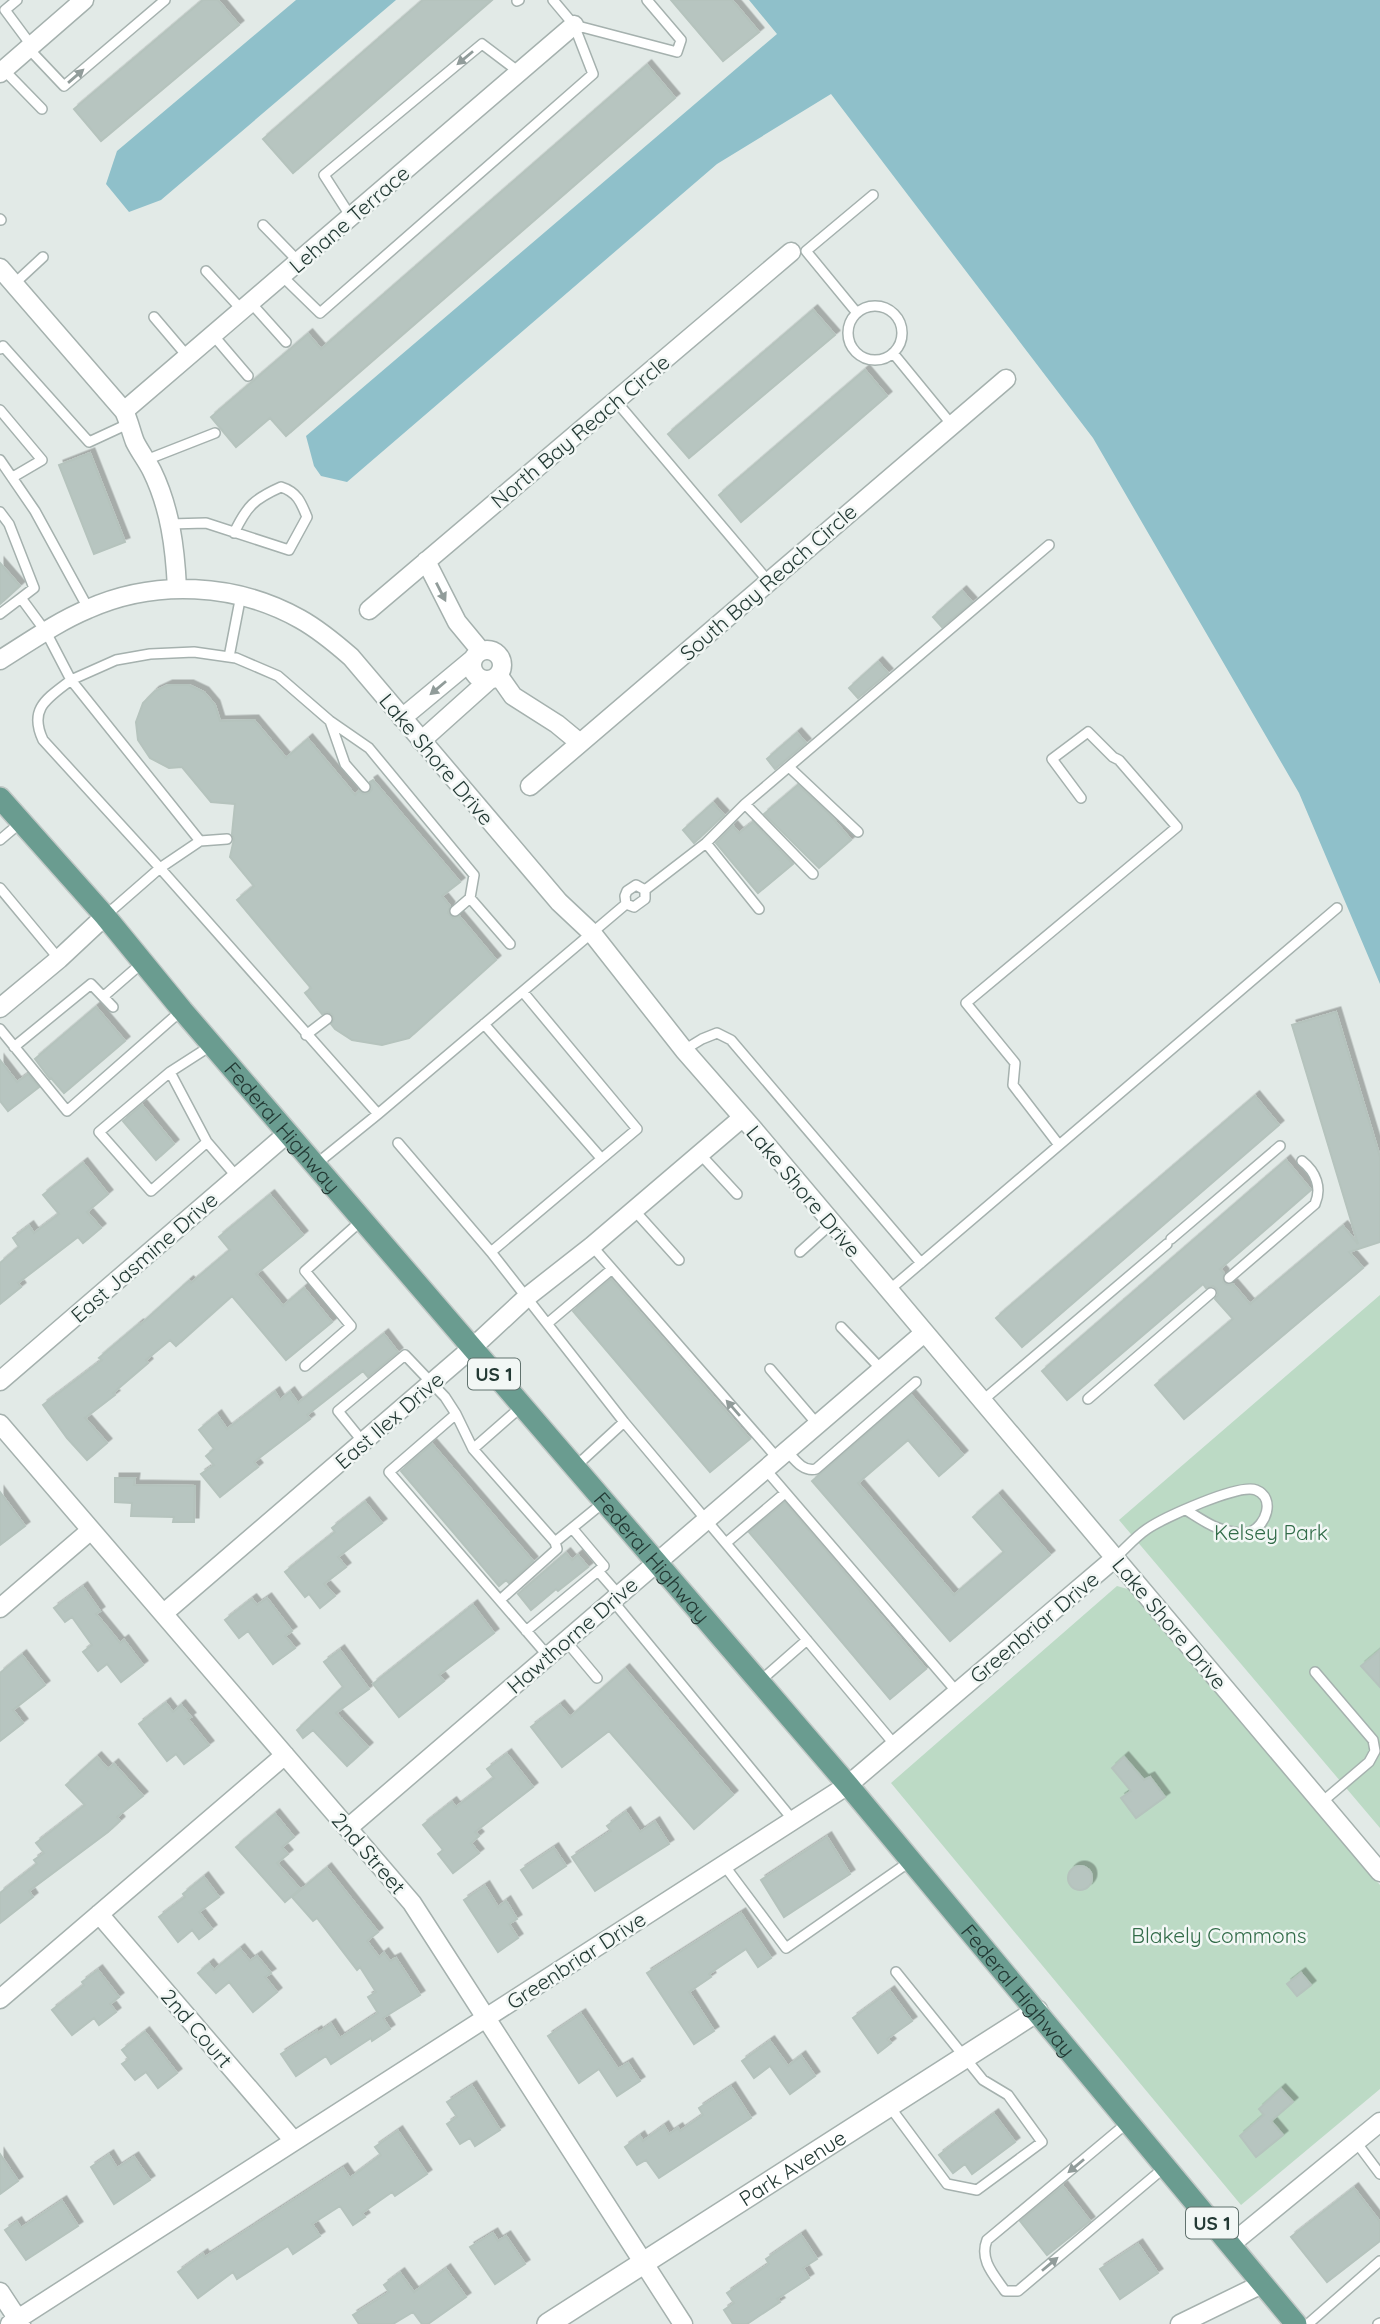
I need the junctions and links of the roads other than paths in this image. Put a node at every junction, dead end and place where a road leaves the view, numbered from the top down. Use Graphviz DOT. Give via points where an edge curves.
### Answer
graph roads {
  1 [pos="17,0"];
  2 [pos="84,0"];
  3 [pos="165,0"];
  4 [pos="554,0"];
  5 [pos="647,0"];
  6 [pos="574,25"];
  7 [pos="30,47"];
  8 [pos="1,69"];
  9 [pos="519,72"];
  10 [pos="42,109"];
  11 [pos="873,195"];
  12 [pos="351,217"];
  13 [pos="263,225"];
  14 [pos="798,251"];
  15 [pos="43,257"];
  16 [pos="299,262"];
  17 [pos="206,271"];
  18 [pos="5,276"];
  19 [pos="282,276"];
  20 [pos="246,306"];
  21 [pos="857,313"];
  22 [pos="154,317"];
  23 [pos="213,335"];
  24 [pos="286,342"];
  25 [pos="0,349"];
  26 [pos="893,354"];
  27 [pos="188,356"];
  28 [pos="248,376"];
  29 [pos="1006,379"];
  30 [pos="615,400"];
  31 [pos="0,410"];
  32 [pos="127,417"];
  33 [pos="952,425"];
  34 [pos="215,433"];
  35 [pos="0,460"];
  36 [pos="146,460"];
  37 [pos="13,477"];
  38 [pos="0,512"];
  39 [pos="170,524"];
  40 [pos="234,533"];
  41 [pos="1049,545"];
  42 [pos="426,561"];
  43 [pos="769,582"];
  44 [pos="177,588"];
  45 [pos="241,596"];
  46 [pos="21,598"];
  47 [pos="88,608"];
  48 [pos="369,610"];
  49 [pos="0,614"];
  50 [pos="46,632"];
  51 [pos="477,655"];
  52 [pos="229,657"];
  53 [pos="0,660"];
  54 [pos="494,678"];
  55 [pos="71,680"];
  56 [pos="402,718"];
  57 [pos="330,721"];
  58 [pos="421,741"];
  59 [pos="580,743"];
  60 [pos="789,767"];
  61 [pos="530,786"];
  62 [pos="365,787"];
  63 [pos="0,798"];
  64 [pos="1082,798"];
  65 [pos="745,804"];
  66 [pos="20,822"];
  67 [pos="858,832"];
  68 [pos="227,839"];
  69 [pos="0,840"];
  70 [pos="200,841"];
  71 [pos="706,843"];
  72 [pos="160,868"];
  73 [pos="813,874"];
  74 [pos="0,888"];
  75 [pos="645,890"];
  76 [pos="470,898"];
  77 [pos="626,904"];
  78 [pos="1337,908"];
  79 [pos="760,909"];
  80 [pos="455,911"];
  81 [pos="105,916"];
  82 [pos="593,933"];
  83 [pos="510,944"];
  84 [pos="58,959"];
  85 [pos="144,961"];
  86 [pos="523,992"];
  87 [pos="104,996"];
  88 [pos="113,1007"];
  89 [pos="0,1008"];
  90 [pos="182,1010"];
  91 [pos="327,1019"];
  92 [pos="484,1024"];
  93 [pos="0,1029"];
  94 [pos="306,1035"];
  95 [pos="212,1045"];
  96 [pos="15,1047"];
  97 [pos="684,1050"];
  98 [pos="170,1072"];
  99 [pos="378,1114"];
  100 [pos="742,1118"];
  101 [pos="288,1133"];
  102 [pos="207,1142"];
  103 [pos="398,1143"];
  104 [pos="1059,1145"];
  105 [pos="1280,1146"];
  106 [pos="699,1154"];
  107 [pos="601,1158"];
  108 [pos="1303,1161"];
  109 [pos="315,1165"];
  110 [pos="237,1177"];
  111 [pos="737,1194"];
  112 [pos="634,1210"];
  113 [pos="362,1220"];
  114 [pos="831,1224"];
  115 [pos="592,1246"];
  116 [pos="491,1252"];
  117 [pos="800,1252"];
  118 [pos="679,1260"];
  119 [pos="921,1263"];
  120 [pos="612,1269"];
  121 [pos="1229,1279"];
  122 [pos="888,1291"];
  123 [pos="1211,1293"];
  124 [pos="527,1297"];
  125 [pos="548,1323"];
  126 [pos="841,1327"];
  127 [pos="924,1333"];
  128 [pos="472,1348"];
  129 [pos="305,1366"];
  130 [pos="770,1369"];
  131 [pos="881,1370"];
  132 [pos="0,1381"];
  133 [pos="916,1382"];
  134 [pos="432,1383"];
  135 [pos="1088,1399"];
  136 [pos="982,1401"];
  137 [pos="522,1406"];
  138 [pos="456,1414"];
  139 [pos="624,1422"];
  140 [pos="0,1424"];
  141 [pos="818,1425"];
  142 [pos="363,1442"];
  143 [pos="473,1449"];
  144 [pos="777,1460"];
  145 [pos="575,1467"];
  146 [pos="785,1493"];
  147 [pos="604,1502"];
  148 [pos="1186,1510"];
  149 [pos="707,1520"];
  150 [pos="572,1528"];
  151 [pos="91,1530"];
  152 [pos="555,1542"];
  153 [pos="726,1543"];
  154 [pos="1115,1558"];
  155 [pos="657,1563"];
  156 [pos="598,1571"];
  157 [pos="616,1598"];
  158 [pos="500,1600"];
  159 [pos="0,1608"];
  160 [pos="164,1614"];
  161 [pos="526,1631"];
  162 [pos="807,1640"];
  163 [pos="566,1641"];
  164 [pos="548,1656"];
  165 [pos="1315,1672"];
  166 [pos="597,1678"];
  167 [pos="759,1682"];
  168 [pos="957,1692"];
  169 [pos="895,1745"];
  170 [pos="285,1755"];
  171 [pos="848,1785"];
  172 [pos="1322,1802"];
  173 [pos="793,1820"];
  174 [pos="348,1828"];
  175 [pos="912,1860"];
  176 [pos="724,1865"];
  177 [pos="1380,1872"];
  178 [pos="99,1914"];
  179 [pos="896,1972"];
  180 [pos="0,1999"];
  181 [pos="1037,2011"];
  182 [pos="486,2018"];
  183 [pos="965,2057"];
  184 [pos="889,2106"];
  185 [pos="1128,2122"];
  186 [pos="1380,2122"];
  187 [pos="294,2141"];
  188 [pos="1356,2142"];
  189 [pos="1166,2167"];
  190 [pos="1380,2174"];
  191 [pos="1230,2245"];
  192 [pos="1380,2261"];
  193 [pos="644,2263"];
  194 [pos="1262,2284"];
  195 [pos="0,2292"];
  196 [pos="16,2322"];
  197 [pos="548,2324"];
  198 [pos="683,2324"];
  199 [pos="1181,2324"];
  200 [pos="1296,2324"];
  201 [pos="1308,2324"];
  1 -- 7 [label="lane" via="5,10"];
  2 -- 7 [label="street"];
  7 -- 3 [label="lane, one-way" via="65,86"];
  4 -- 6 [label="lane"];
  5 -- 6 [label="lane" via="681,40 677,52"];
  6 -- 9 [label="street, Lehane Terrace"];
  6 -- 19 [label="lane" via="593,74 320,313"];
  7 -- 8 [label="street"];
  8 -- 10 [label="lane"];
  9 -- 12 [label="street, Lehane Terrace"];
  9 -- 12 [label="lane, one-way" via="482,44 324,175"];
  11 -- 14 [label="lane"];
  12 -- 16 [label="street, Lehane Terrace"];
  13 -- 16 [label="lane"];
  14 -- 21 [label="lane"];
  14 -- 30 [label="street, North Bay Reach Circle"];
  15 -- 18 [label="lane"];
  16 -- 19 [label="street, Lehane Terrace"];
  17 -- 20 [label="lane"];
  18 -- 32 [label="street"];
  19 -- 20 [label="street, Lehane Terrace"];
  20 -- 23 [label="street, Lehane Terrace"];
  20 -- 24 [label="lane"];
  21 -- 26 [label="lane" via="848,327 855,351 878,360"];
  21 -- 26 [label="lane" via="881,306 896,315 902,339"];
  22 -- 27 [label="lane"];
  23 -- 27 [label="street, Lehane Terrace"];
  23 -- 28 [label="lane"];
  25 -- 32 [label="lane" via="3,346 89,442"];
  26 -- 33 [label="lane"];
  27 -- 32 [label="street, Lehane Terrace"];
  29 -- 33 [label="street, South Bay Reach Circle"];
  30 -- 42 [label="street, North Bay Reach Circle"];
  30 -- 43 [label="lane"];
  31 -- 37 [label="lane" via="42,460"];
  32 -- 36 [label="street"];
  33 -- 43 [label="street, South Bay Reach Circle"];
  34 -- 36 [label="lane"];
  35 -- 37 [label="lane"];
  36 -- 39 [label="street" via="164,498"];
  37 -- 47 [label="lane"];
  38 -- 46 [label="lane" via="34,588"];
  39 -- 40 [label="lane" via="206,523"];
  39 -- 44 [label="street"];
  40 -- 40 [label="lane" via="289,551 307,517 300,500 281,487 245,511"];
  41 -- 60 [label="lane"];
  42 -- 48 [label="street, North Bay Reach Circle"];
  42 -- 51 [label="street, one-way"];
  43 -- 59 [label="street, South Bay Reach Circle"];
  44 -- 45 [label="street, Lake Shore Drive"];
  44 -- 47 [label="street, Lake Shore Drive"];
  45 -- 52 [label="lane"];
  45 -- 56 [label="street, Lake Shore Drive" via="271,605 327,636 351,657"];
  46 -- 49 [label="lane"];
  46 -- 50 [label="lane"];
  47 -- 50 [label="street, Lake Shore Drive"];
  50 -- 53 [label="street, Lake Shore Drive"];
  50 -- 55 [label="lane"];
  51 -- 54 [label="street" via="472,667 476,676"];
  51 -- 54 [label="street" via="493,651 500,656 503,668"];
  51 -- 56 [label="street, one-way"];
  52 -- 55 [label="lane" via="194,652 150,654 116,660"];
  52 -- 57 [label="lane" via="278,676"];
  54 -- 58 [label="street"];
  54 -- 59 [label="street"];
  55 -- 70 [label="lane"];
  55 -- 72 [label="lane" via="43,702 37,727 43,740"];
  56 -- 58 [label="street, Lake Shore Drive"];
  57 -- 62 [label="lane" via="345,764"];
  57 -- 76 [label="lane" via="369,748 474,874"];
  58 -- 82 [label="street, Lake Shore Drive" via="559,902"];
  59 -- 61 [label="street, South Bay Reach Circle"];
  60 -- 65 [label="lane"];
  60 -- 67 [label="lane"];
  63 -- 66 [label="main road, Federal Highway / US 1"];
  64 -- 104 [label="lane" via="1052,759 1088,732 1177,827 966,1003 1014,1063 1013,1084"];
  65 -- 71 [label="lane"];
  65 -- 73 [label="lane"];
  66 -- 69 [label="lane"];
  66 -- 81 [label="main road, Federal Highway / US 1"];
  68 -- 70 [label="lane"];
  70 -- 72 [label="lane"];
  71 -- 75 [label="lane"];
  71 -- 79 [label="lane"];
  72 -- 81 [label="lane"];
  72 -- 94 [label="lane"];
  74 -- 84 [label="lane"];
  75 -- 77 [label="lane" via="641,903 634,907"];
  75 -- 77 [label="lane" via="629,889"];
  76 -- 80 [label="lane"];
  76 -- 83 [label="lane"];
  77 -- 82 [label="lane"];
  78 -- 104 [label="lane"];
  81 -- 84 [label="street"];
  81 -- 85 [label="main road, Federal Highway / US 1"];
  82 -- 86 [label="lane"];
  82 -- 97 [label="street, Lake Shore Drive"];
  84 -- 89 [label="street"];
  85 -- 87 [label="lane"];
  85 -- 90 [label="main road, Federal Highway / US 1"];
  86 -- 92 [label="lane"];
  86 -- 107 [label="lane" via="637,1129"];
  87 -- 88 [label="lane"];
  87 -- 96 [label="lane" via="92,984"];
  90 -- 95 [label="main road, Federal Highway / US 1"];
  90 -- 96 [label="lane" via="66,1111"];
  91 -- 94 [label="lane"];
  92 -- 99 [label="lane"];
  92 -- 107 [label="lane"];
  93 -- 96 [label="lane"];
  94 -- 99 [label="lane"];
  95 -- 98 [label="lane"];
  95 -- 101 [label="main road, Federal Highway / US 1"];
  97 -- 100 [label="street, Lake Shore Drive"];
  97 -- 119 [label="lane" via="717,1033 731,1040"];
  98 -- 102 [label="lane"];
  98 -- 102 [label="lane" via="99,1132 151,1191"];
  99 -- 109 [label="lane"];
  100 -- 106 [label="street, East Ilex Drive"];
  100 -- 114 [label="street, Lake Shore Drive"];
  101 -- 109 [label="main road, Federal Highway / US 1"];
  101 -- 110 [label="street, East Jasmine Drive"];
  102 -- 110 [label="lane"];
  103 -- 116 [label="lane"];
  104 -- 119 [label="lane"];
  105 -- 136 [label="lane"];
  106 -- 111 [label="lane"];
  106 -- 112 [label="street, East Ilex Drive"];
  107 -- 116 [label="lane"];
  108 -- 121 [label="lane" via="1317,1181 1315,1204"];
  109 -- 113 [label="main road, Federal Highway / US 1"];
  110 -- 132 [label="street, East Jasmine Drive"];
  112 -- 115 [label="street, East Ilex Drive"];
  112 -- 118 [label="lane"];
  113 -- 128 [label="main road, Federal Highway / US 1"];
  113 -- 129 [label="lane" via="305,1271 351,1326"];
  114 -- 117 [label="lane"];
  114 -- 122 [label="street, Lake Shore Drive"];
  115 -- 120 [label="lane"];
  115 -- 124 [label="street, East Ilex Drive"];
  116 -- 124 [label="lane"];
  119 -- 122 [label="lane"];
  120 -- 125 [label="lane"];
  144 -- 120 [label="lane, one-way"];
  122 -- 127 [label="street, Lake Shore Drive"];
  123 -- 135 [label="lane"];
  124 -- 125 [label="lane"];
  124 -- 128 [label="street, East Ilex Drive"];
  125 -- 139 [label="lane"];
  126 -- 131 [label="lane"];
  127 -- 131 [label="street, Hawthorne Drive"];
  127 -- 136 [label="street, Lake Shore Drive"];
  128 -- 134 [label="street, East Ilex Drive"];
  128 -- 137 [label="main road, Federal Highway / US 1"];
  130 -- 141 [label="lane"];
  131 -- 141 [label="street, Hawthorne Drive"];
  133 -- 144 [label="lane" via="816,1469"];
  134 -- 138 [label="lane"];
  134 -- 142 [label="street, East Ilex Drive"];
  134 -- 142 [label="lane" via="405,1355 338,1411"];
  136 -- 154 [label="street, Lake Shore Drive"];
  137 -- 143 [label="lane"];
  137 -- 145 [label="main road, Federal Highway / US 1"];
  138 -- 143 [label="lane"];
  138 -- 158 [label="lane" via="389,1472"];
  139 -- 145 [label="lane"];
  139 -- 149 [label="lane"];
  140 -- 151 [label="street, 2nd Street"];
  141 -- 144 [label="street, Hawthorne Drive"];
  142 -- 160 [label="street, East Ilex Drive"];
  143 -- 152 [label="lane"];
  144 -- 146 [label="lane"];
  144 -- 149 [label="street, Hawthorne Drive"];
  145 -- 147 [label="main road, Federal Highway / US 1"];
  146 -- 153 [label="lane"];
  146 -- 168 [label="lane"];
  147 -- 150 [label="lane"];
  147 -- 155 [label="main road, Federal Highway / US 1"];
  148 -- 148 [label="lane" via="1222,1494 1249,1489 1258,1490 1268,1505 1267,1515 1249,1532 1219,1529"];
  148 -- 154 [label="lane" via="1146,1530"];
  149 -- 153 [label="lane"];
  149 -- 155 [label="street, Hawthorne Drive"];
  150 -- 152 [label="lane"];
  150 -- 156 [label="lane" via="604,1566"];
  151 -- 159 [label="street"];
  151 -- 160 [label="street, 2nd Street"];
  152 -- 158 [label="lane" via="557,1549"];
  153 -- 162 [label="lane"];
  154 -- 168 [label="street, Greenbriar Drive"];
  154 -- 172 [label="street, Lake Shore Drive"];
  155 -- 157 [label="street, Hawthorne Drive"];
  155 -- 167 [label="main road, Federal Highway / US 1"];
  156 -- 157 [label="lane"];
  156 -- 161 [label="lane"];
  157 -- 163 [label="street, Hawthorne Drive"];
  157 -- 173 [label="lane"];
  158 -- 161 [label="lane"];
  160 -- 170 [label="street, 2nd Street"];
  161 -- 164 [label="lane"];
  162 -- 167 [label="lane"];
  162 -- 169 [label="lane"];
  163 -- 164 [label="street, Hawthorne Drive"];
  163 -- 166 [label="lane"];
  164 -- 174 [label="street, Hawthorne Drive"];
  165 -- 172 [label="lane" via="1373,1740 1375,1751 1369,1762"];
  167 -- 171 [label="main road, Federal Highway / US 1"];
  168 -- 169 [label="street, Greenbriar Drive"];
  169 -- 171 [label="street, Greenbriar Drive"];
  170 -- 174 [label="street, 2nd Street"];
  170 -- 178 [label="street"];
  171 -- 173 [label="street, Greenbriar Drive"];
  171 -- 175 [label="main road, Federal Highway / US 1"];
  172 -- 177 [label="street, Lake Shore Drive"];
  173 -- 176 [label="street, Greenbriar Drive"];
  174 -- 182 [label="street, 2nd Street" via="412,1903"];
  175 -- 176 [label="lane" via="786,1948"];
  175 -- 181 [label="main road, Federal Highway / US 1"];
  176 -- 182 [label="street, Greenbriar Drive"];
  178 -- 180 [label="street"];
  178 -- 187 [label="street, 2nd Court"];
  179 -- 183 [label="lane"];
  181 -- 183 [label="street, Park Avenue"];
  181 -- 185 [label="main road, Federal Highway / US 1"];
  182 -- 187 [label="street, Greenbriar Drive"];
  182 -- 193 [label="street, 2nd Street"];
  183 -- 184 [label="street, Park Avenue"];
  183 -- 184 [label="lane" via="983,2080 1007,2095 1042,2142 977,2190 947,2184"];
  184 -- 193 [label="street, Park Avenue"];
  185 -- 189 [label="main road, Federal Highway / US 1"];
  185 -- 189 [label="lane, one-way" via="987,2241 983,2250 987,2265 1005,2291 1018,2291"];
  186 -- 188 [label="street"];
  187 -- 196 [label="street, Greenbriar Drive"];
  188 -- 190 [label="lane"];
  188 -- 191 [label="street"];
  189 -- 191 [label="main road, Federal Highway / US 1"];
  191 -- 194 [label="main road, Federal Highway / US 1"];
  192 -- 201 [label="lane"];
  193 -- 197 [label="street, Park Avenue"];
  193 -- 198 [label="street, 2nd Street"];
  194 -- 199 [label="street"];
  194 -- 200 [label="main road, Federal Highway / US 1"];
  195 -- 196 [label="street"];
}
